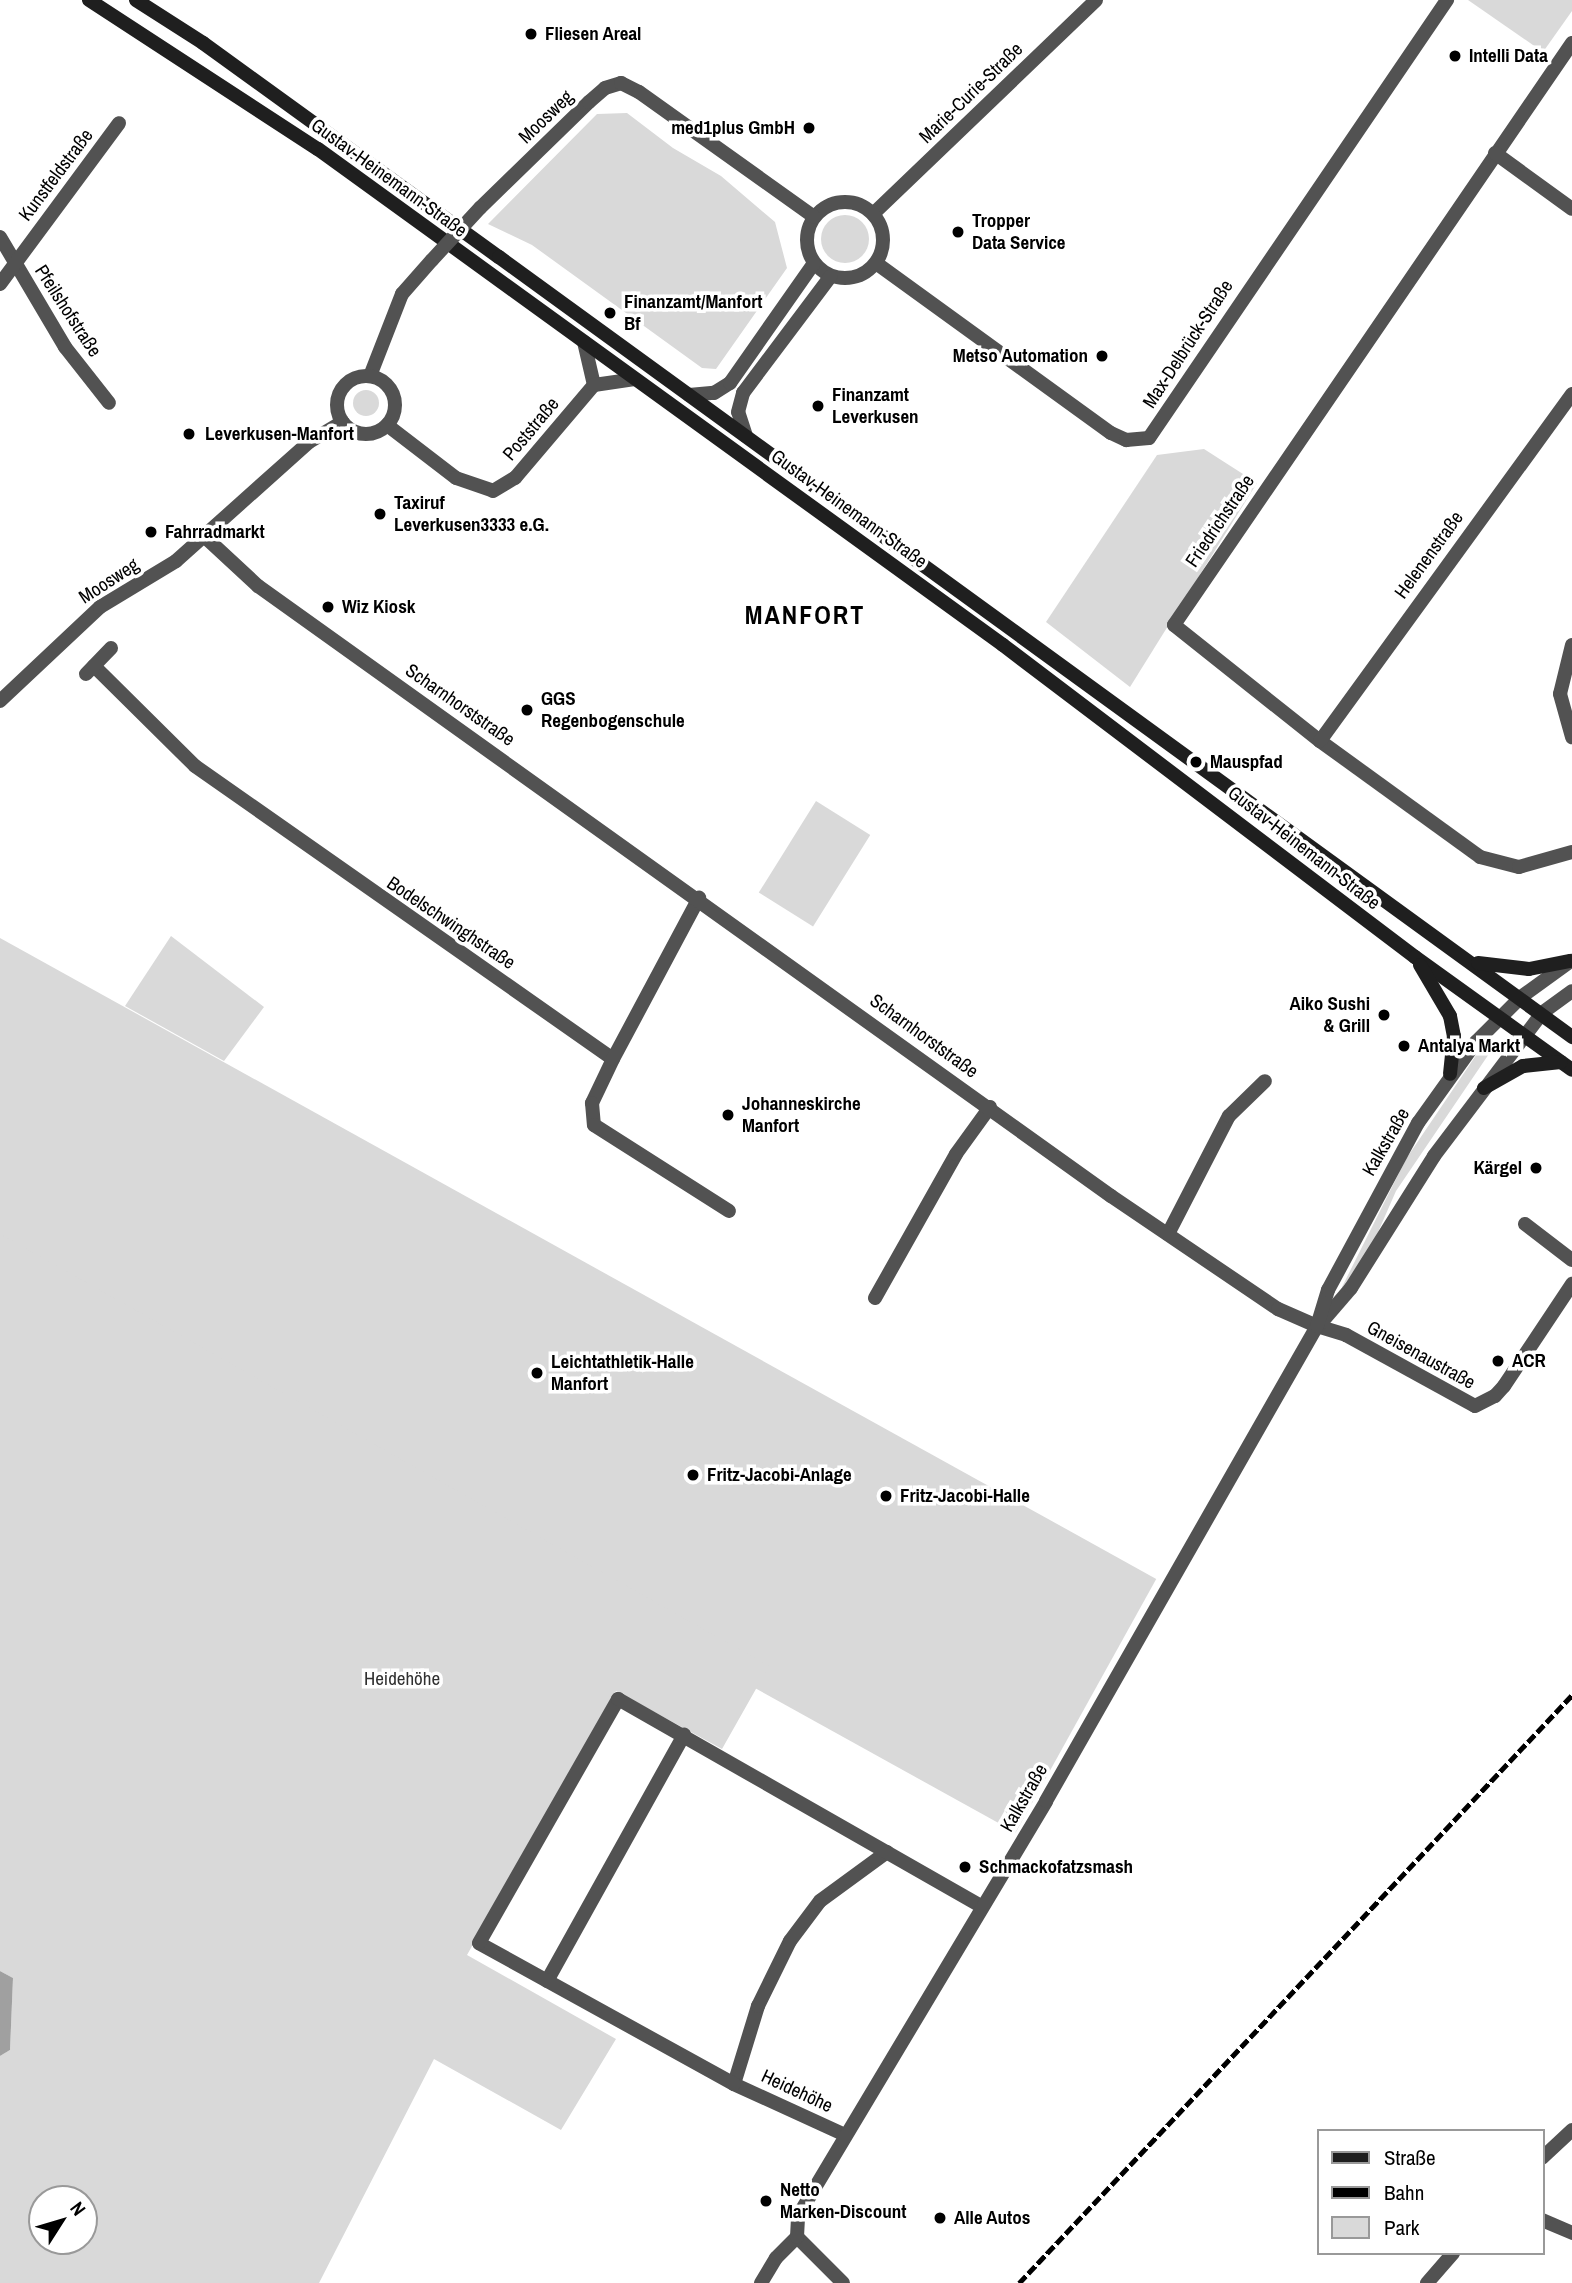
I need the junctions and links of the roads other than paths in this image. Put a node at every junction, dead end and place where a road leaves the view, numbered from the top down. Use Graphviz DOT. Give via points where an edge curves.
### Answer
graph roads {
  1 [pos="89,0"];
  2 [pos="136,0"];
  3 [pos="1096,0"];
  4 [pos="1447,0"];
  5 [pos="1572,43"];
  6 [pos="119,123"];
  7 [pos="1495,153"];
  8 [pos="1572,209"];
  9 [pos="873,214"];
  10 [pos="814,217"];
  11 [pos="0,237"];
  12 [pos="876,262"];
  13 [pos="14,263"];
  14 [pos="814,263"];
  15 [pos="831,276"];
  16 [pos="0,284"];
  17 [pos="584,342"];
  18 [pos="370,376"];
  19 [pos="635,379"];
  20 [pos="594,385"];
  21 [pos="1572,394"];
  22 [pos="689,395"];
  23 [pos="109,403"];
  24 [pos="342,422"];
  25 [pos="387,425"];
  26 [pos="746,436"];
  27 [pos="204,536"];
  28 [pos="1572,645"];
  29 [pos="111,648"];
  30 [pos="0,701"];
  31 [pos="1572,737"];
  32 [pos="1320,741"];
  33 [pos="1572,852"];
  34 [pos="699,898"];
  35 [pos="1415,957"];
  36 [pos="1571,961"];
  37 [pos="1472,962"];
  38 [pos="1572,991"];
  39 [pos="1521,998"];
  40 [pos="1542,1013"];
  41 [pos="1500,1016"];
  42 [pos="1523,1033"];
  43 [pos="1572,1037"];
  44 [pos="612,1059"];
  45 [pos="1567,1066"];
  46 [pos="1450,1074"];
  47 [pos="1265,1081"];
  48 [pos="1484,1087"];
  49 [pos="990,1107"];
  50 [pos="729,1211"];
  51 [pos="1525,1224"];
  52 [pos="1168,1234"];
  53 [pos="1572,1260"];
  54 [pos="1572,1284"];
  55 [pos="875,1298"];
  56 [pos="1317,1326"];
  57 [pos="684,1735"];
  58 [pos="887,1852"];
  59 [pos="981,1906"];
  60 [pos="547,1981"];
  61 [pos="734,2084"];
  62 [pos="1572,2130"];
  63 [pos="844,2134"];
  64 [pos="1544,2156"];
  65 [pos="1544,2221"];
  66 [pos="1572,2234"];
  67 [pos="797,2237"];
  68 [pos="1451,2255"];
  69 [pos="761,2283"];
  70 [pos="844,2283"];
  71 [pos="1427,2283"];
  1 -- 17 [label="main road, Gustav-Heinemann-Straße" via="318,149"];
  2 -- 22 [label="main road, Gustav-Heinemann-Straße" via="203,43"];
  3 -- 9 [label="street, Marie-Curie-Straße"];
  4 -- 12 [label="street, Max-Delbrück-Straße" via="1149,438 1126,440 1111,433"];
  5 -- 7 [label="street, Friedrichstraße"];
  6 -- 13 [label="street, Kunstfeldstraße"];
  7 -- 8 [label="street"];
  7 -- 32 [label="street, Friedrichstraße" via="1174,625"];
  9 -- 10 [label="street" via="843,202"];
  9 -- 12 [label="street" via="884,243"];
  10 -- 14 [label="street" via="807,240"];
  10 -- 18 [label="street, Moosweg, bridge" via="639,92 621,83 605,88 480,208 402,294"];
  11 -- 13 [label="street, Pfeilshofstraße"];
  12 -- 15 [label="street" via="851,278"];
  13 -- 16 [label="street, Kunstfeldstraße"];
  13 -- 23 [label="street, Pfeilshofstraße" via="65,347"];
  14 -- 15 [label="street"];
  14 -- 22 [label="street" via="730,383 714,393"];
  15 -- 26 [label="street" via="743,393 738,412"];
  17 -- 19 [label="main road, Gustav-Heinemann-Straße"];
  17 -- 20 [label="street"];
  18 -- 24 [label="street" via="349,381 341,390 337,411"];
  18 -- 25 [label="street" via="388,386 393,396"];
  19 -- 20 [label="street"];
  19 -- 35 [label="main road, Gustav-Heinemann-Straße" via="1024,660"];
  20 -- 25 [label="street, Poststraße" via="515,478 493,491 456,478"];
  21 -- 32 [label="street, Helenenstraße"];
  22 -- 26 [label="main road, Gustav-Heinemann-Straße"];
  24 -- 25 [label="street" via="364,434"];
  24 -- 27 [label="street, Moosweg" via="309,442"];
  26 -- 37 [label="main road, Gustav-Heinemann-Straße"];
  27 -- 30 [label="street, Moosweg" via="176,561 100,607"];
  27 -- 34 [label="street, Scharnhorststraße" via="258,586"];
  28 -- 31 [label="street" via="1560,694"];
  29 -- 44 [label="street, Bodelschwinghstraße" via="90,670 195,766"];
  32 -- 33 [label="street, Friedrichstraße" via="1480,857 1518,867"];
  34 -- 44 [label="street"];
  34 -- 49 [label="street, Scharnhorststraße"];
  35 -- 41 [label="main road, Gustav-Heinemann-Straße"];
  35 -- 46 [label="main road" via="1450,1016 1454,1037"];
  36 -- 37 [label="main road" via="1521,969"];
  36 -- 39 [label="street"];
  37 -- 39 [label="main road, Gustav-Heinemann-Straße"];
  38 -- 40 [label="street"];
  39 -- 40 [label="main road, Gustav-Heinemann-Straße"];
  39 -- 41 [label="street, Kalkstraße"];
  40 -- 42 [label="street, Kalkstraße"];
  40 -- 43 [label="main road, Gustav-Heinemann-Straße"];
  41 -- 42 [label="main road, Gustav-Heinemann-Straße"];
  41 -- 46 [label="street, Kalkstraße"];
  42 -- 45 [label="main road, Gustav-Heinemann-Straße"];
  42 -- 48 [label="street, Kalkstraße"];
  44 -- 50 [label="street" via="592,1103 594,1125"];
  45 -- 48 [label="main road" via="1523,1066"];
  46 -- 56 [label="street, Kalkstraße" via="1385,1181 1328,1290"];
  47 -- 52 [label="street" via="1229,1116"];
  48 -- 56 [label="street, Kalkstraße" via="1414,1185 1351,1288"];
  49 -- 52 [label="street, Scharnhorststraße"];
  49 -- 55 [label="street" via="950,1166"];
  51 -- 53 [label="street"];
  52 -- 56 [label="street, Scharnhorststraße" via="1278,1309"];
  54 -- 56 [label="street, Gneisenaustraße" via="1504,1386 1475,1406 1346,1335"];
  56 -- 59 [label="street, Kalkstraße"];
  57 -- 58 [label="street, Heidehöhe"];
  57 -- 60 [label="street"];
  57 -- 60 [label="street, Heidehöhe" via="618,1699 480,1943"];
  58 -- 59 [label="street, Heidehöhe"];
  58 -- 61 [label="street, Heidehöhe" via="820,1901 790,1941 758,2006"];
  59 -- 63 [label="street, Kalkstraße"];
  60 -- 61 [label="street, Heidehöhe"];
  61 -- 63 [label="street, Heidehöhe"];
  62 -- 64 [label="street"];
  63 -- 67 [label="street, Kalkstraße" via="798,2216"];
  65 -- 66 [label="street"];
  67 -- 69 [label="street, Kalkstraße" via="776,2258"];
  67 -- 70 [label="street"];
  68 -- 71 [label="street"];
}
